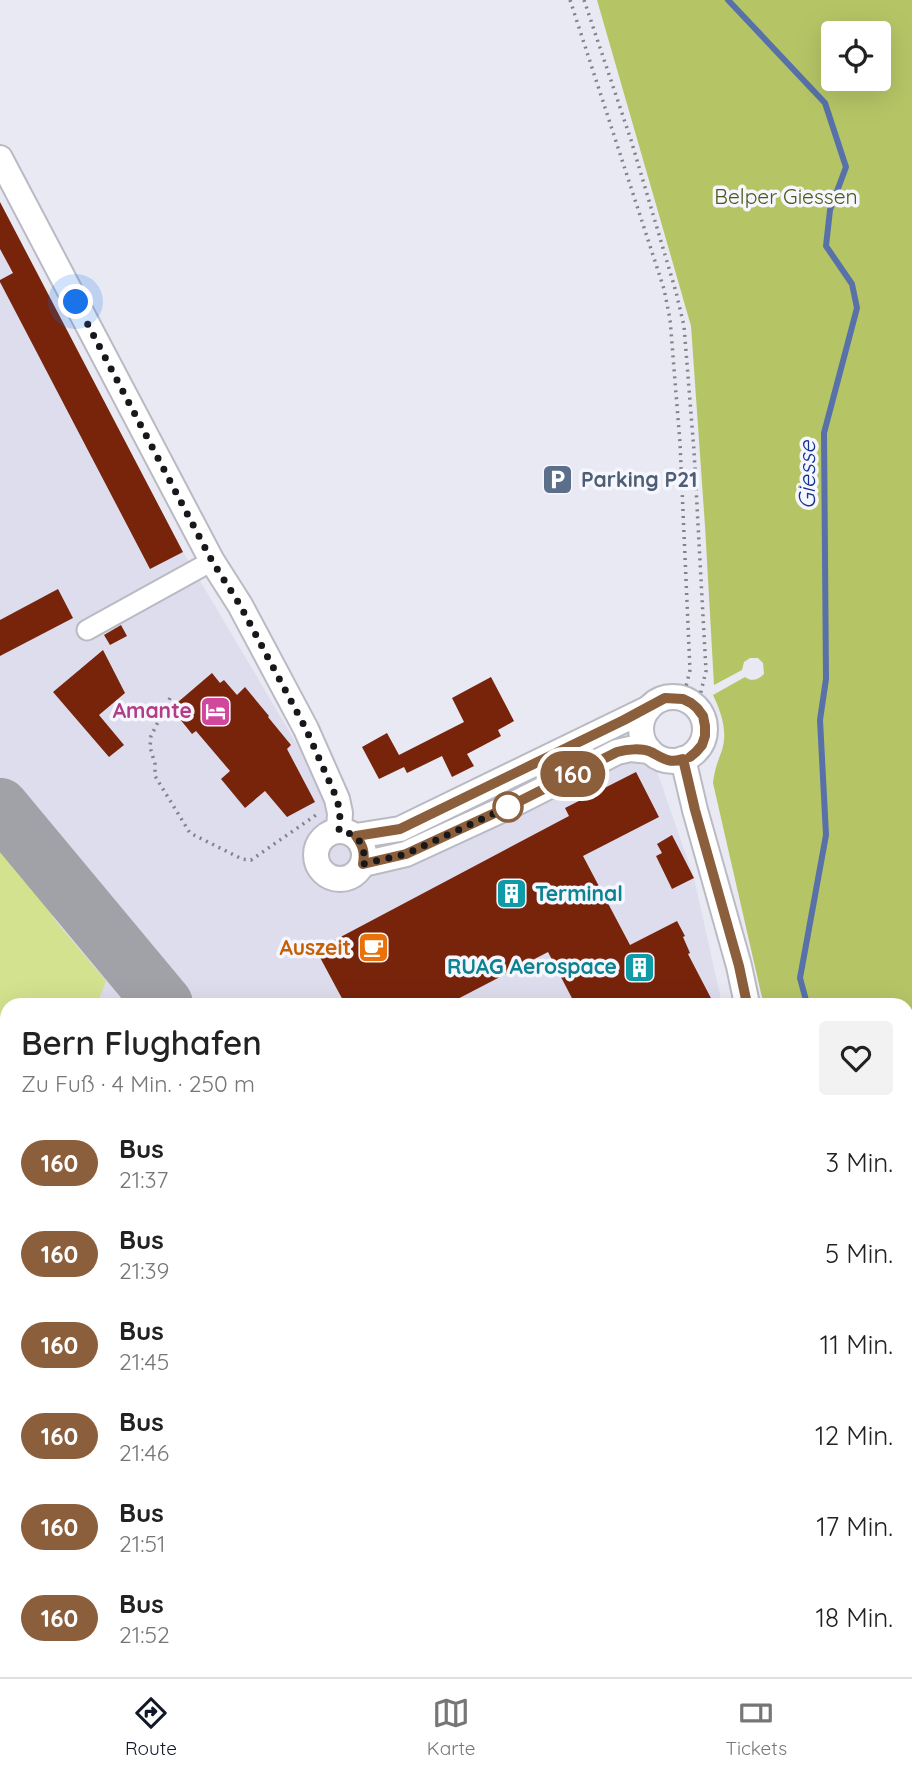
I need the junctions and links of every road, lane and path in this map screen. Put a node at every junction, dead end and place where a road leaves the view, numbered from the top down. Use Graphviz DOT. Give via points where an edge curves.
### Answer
graph roads {
  1 [pos="570,0"];
  2 [pos="584,0"];
  3 [pos="0,158"];
  4 [pos="212,561"];
  5 [pos="88,630"];
  6 [pos="170,698"];
  7 [pos="690,704"];
  8 [pos="649,708"];
  9 [pos="650,751"];
  10 [pos="683,759"];
  11 [pos="337,799"];
  12 [pos="347,833"];
  13 [pos="363,864"];
  14 [pos="746,998"];
  1 -- 7 [label="path" via="670,319 680,443"];
  2 -- 7 [label="path" via="631,140 684,326 706,671"];
  3 -- 4 [label="street"];
  4 -- 5 [label="street"];
  4 -- 11 [label="street" via="306,729"];
  6 -- 11 [label="path" via="150,747 155,776 190,833 251,860"];
  7 -- 8 [label="street" via="665,698"];
  7 -- 10 [label="street" via="703,716 705,736 696,752"];
  8 -- 9 [label="street" via="641,730"];
  8 -- 12 [label="street" via="400,829"];
  9 -- 10 [label="street" via="667,761"];
  9 -- 13 [label="street" via="617,752 406,854"];
  10 -- 14 [label="street"];
  11 -- 12 [label="street"];
  12 -- 13 [label="street" via="362,845"];
  12 -- 13 [label="street" via="331,833 318,845 321,870 337,880 357,873"];
}
